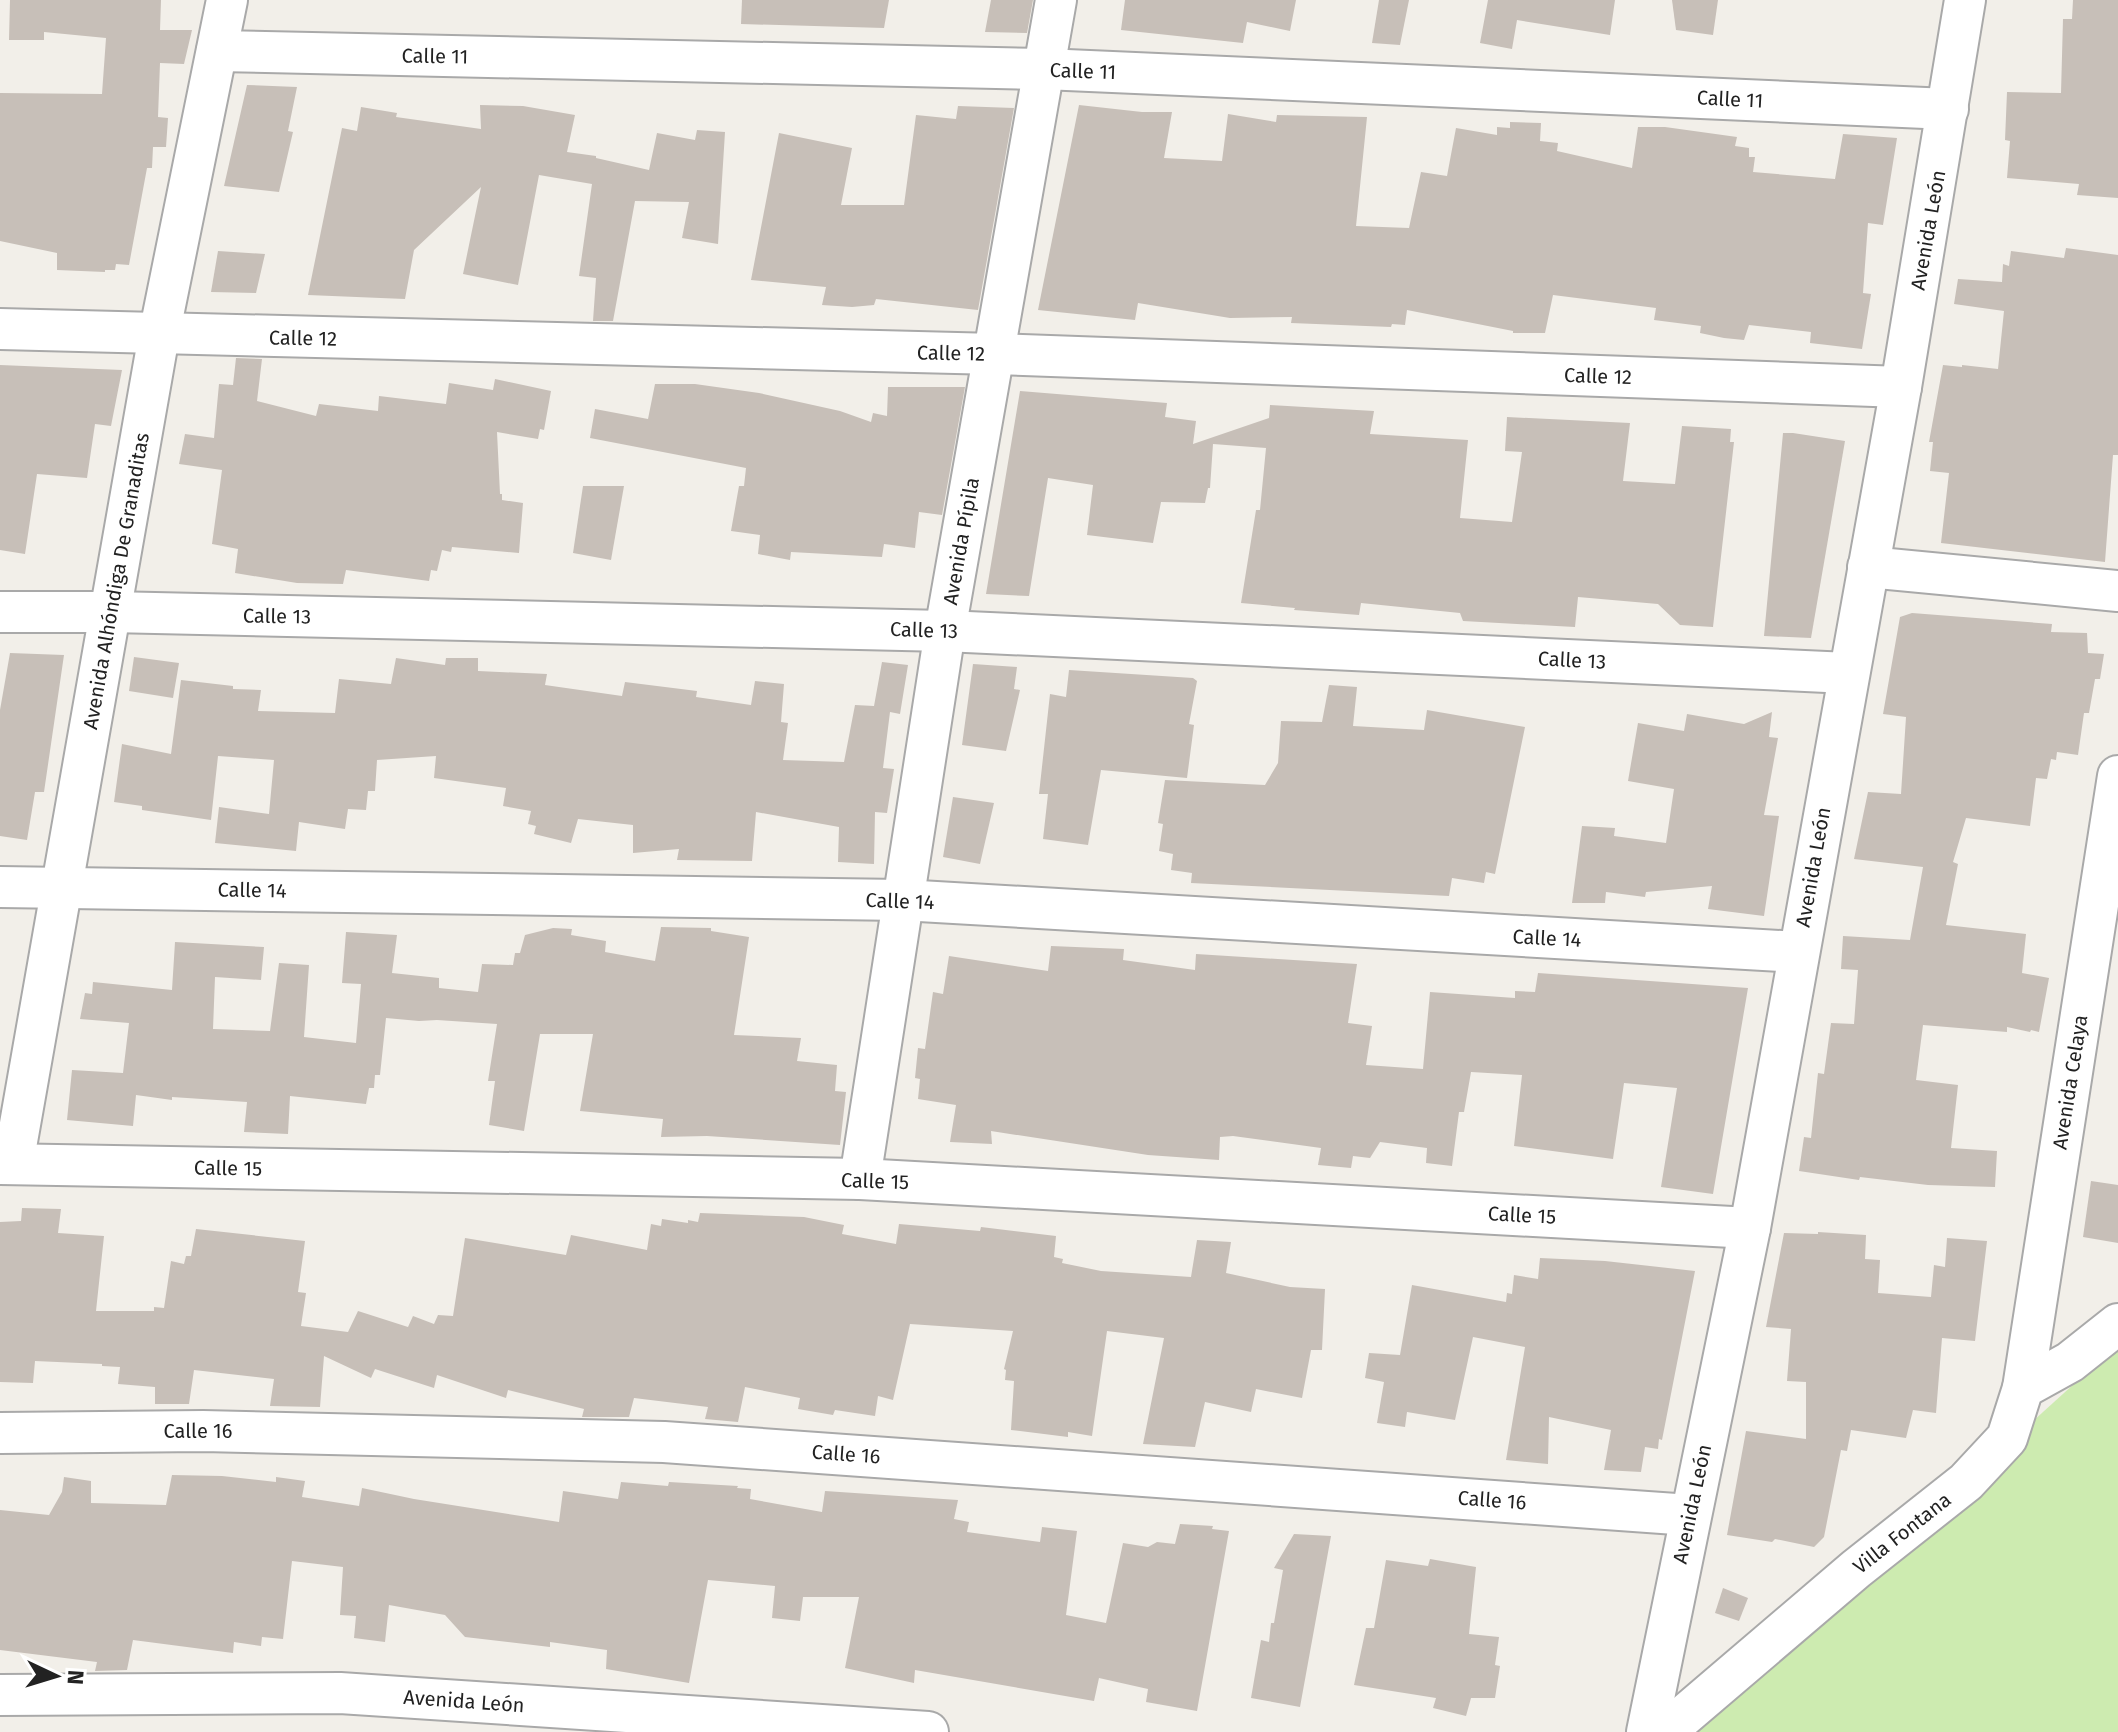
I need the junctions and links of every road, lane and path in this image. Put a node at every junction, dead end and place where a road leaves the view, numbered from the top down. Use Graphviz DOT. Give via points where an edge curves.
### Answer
graph roads {
  1 [pos="227,0"];
  2 [pos="1056,0"];
  3 [pos="1965,0"];
  4 [pos="217,51"];
  5 [pos="1044,69"];
  6 [pos="1948,109"];
  7 [pos="0,329"];
  8 [pos="159,335"];
  9 [pos="996,354"];
  10 [pos="1901,387"];
  11 [pos="1868,567"];
  12 [pos="2118,591"];
  13 [pos="0,612"];
  14 [pos="110,612"];
  15 [pos="945,631"];
  16 [pos="1848,673"];
  17 [pos="2118,776"];
  18 [pos="0,887"];
  19 [pos="62,887"];
  20 [pos="902,900"];
  21 [pos="1798,952"];
  22 [pos="6,1164"];
  23 [pos="860,1179"];
  24 [pos="1750,1228"];
  25 [pos="2118,1324"];
  26 [pos="2023,1388"];
  27 [pos="0,1433"];
  28 [pos="1690,1515"];
  29 [pos="0,1695"];
  30 [pos="928,1732"];
  31 [pos="1647,1732"];
  32 [pos="1665,1732"];
  1 -- 4 [label="street, Avenida Alhóndiga De Granaditas"];
  2 -- 5 [label="street, Avenida Pípila"];
  3 -- 6 [label="street, Avenida León"];
  4 -- 5 [label="street, Calle 11"];
  4 -- 8 [label="street, Avenida Alhóndiga De Granaditas"];
  5 -- 6 [label="street, Calle 11"];
  5 -- 9 [label="street, Avenida Pípila"];
  6 -- 10 [label="street, Avenida León"];
  7 -- 8 [label="street, Calle 12"];
  8 -- 9 [label="street, Calle 12"];
  8 -- 14 [label="street, Avenida Alhóndiga De Granaditas"];
  9 -- 10 [label="street, Calle 12"];
  9 -- 15 [label="street, Avenida Pípila"];
  10 -- 11 [label="street, Avenida León"];
  11 -- 12 [label="street"];
  11 -- 16 [label="street, Avenida León"];
  13 -- 14 [label="street, Calle 13"];
  14 -- 15 [label="street, Calle 13"];
  14 -- 19 [label="street, Avenida Alhóndiga De Granaditas"];
  15 -- 16 [label="street, Calle 13"];
  15 -- 20 [label="street, Avenida Pípila"];
  16 -- 21 [label="street, Avenida León"];
  17 -- 26 [label="street, Avenida Celaya"];
  18 -- 19 [label="street, Calle 14"];
  19 -- 20 [label="street, Calle 14"];
  19 -- 22 [label="street, Avenida Alhóndiga De Granaditas"];
  20 -- 21 [label="street, Calle 14"];
  20 -- 23 [label="street, Avenida Pípila"];
  21 -- 24 [label="street, Avenida León"];
  22 -- 23 [label="street, Calle 15"];
  23 -- 24 [label="street, Calle 15"];
  24 -- 28 [label="street, Avenida León"];
  25 -- 26 [label="street" via="2070,1362"];
  26 -- 32 [label="street, Villa Fontana" via="2007,1438 1966,1482"];
  27 -- 28 [label="street, Calle 16" via="203,1431 664,1442"];
  28 -- 31 [label="street, Avenida León"];
  29 -- 30 [label="street, Avenida León" via="340,1693"];
}
